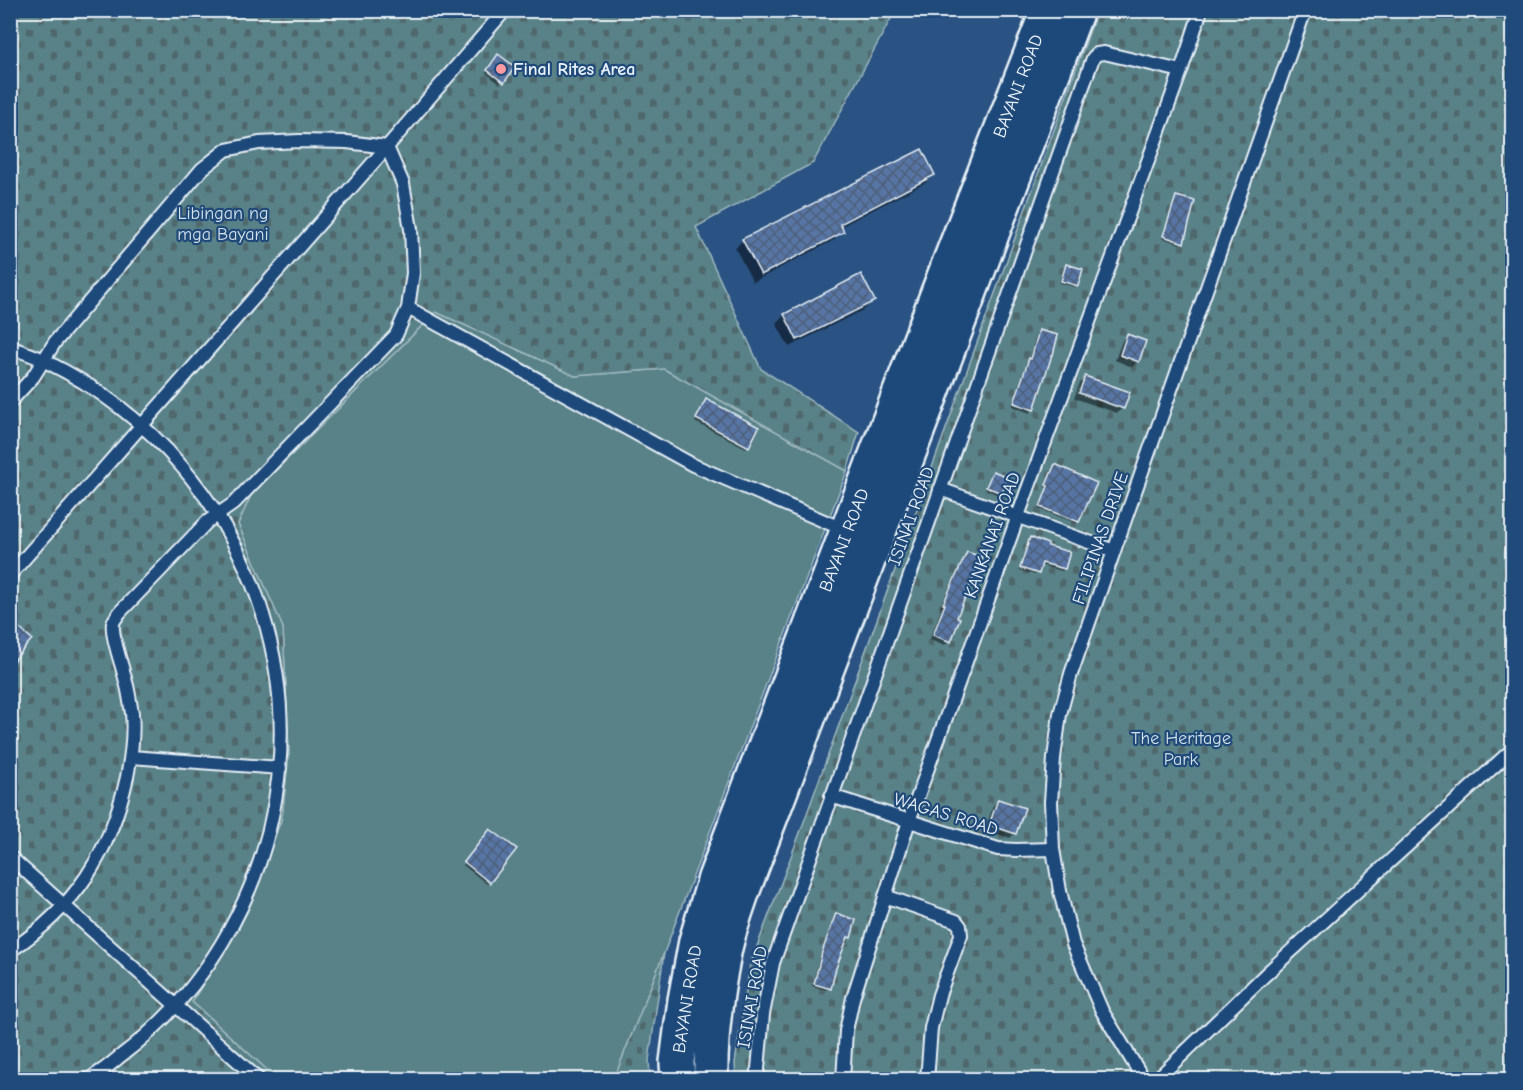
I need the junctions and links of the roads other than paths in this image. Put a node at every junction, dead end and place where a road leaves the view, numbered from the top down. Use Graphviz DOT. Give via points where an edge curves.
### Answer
graph roads {
  1 [pos="506,10"];
  2 [pos="1048,10"];
  3 [pos="1077,10"];
  4 [pos="1201,10"];
  5 [pos="1301,12"];
  6 [pos="1181,71"];
  7 [pos="387,147"];
  8 [pos="408,308"];
  9 [pos="10,347"];
  10 [pos="44,360"];
  11 [pos="10,402"];
  12 [pos="142,425"];
  13 [pos="940,489"];
  14 [pos="218,514"];
  15 [pos="1018,516"];
  16 [pos="847,531"];
  17 [pos="1114,551"];
  18 [pos="10,575"];
  19 [pos="1512,750"];
  20 [pos="131,757"];
  21 [pos="280,768"];
  22 [pos="831,796"];
  23 [pos="909,821"];
  24 [pos="1053,849"];
  25 [pos="10,857"];
  26 [pos="885,896"];
  27 [pos="65,906"];
  28 [pos="10,951"];
  29 [pos="177,1006"];
  30 [pos="88,1080"];
  31 [pos="259,1080"];
  32 [pos="678,1080"];
  33 [pos="711,1080"];
  34 [pos="757,1080"];
  35 [pos="843,1080"];
  36 [pos="927,1080"];
  37 [pos="1144,1080"];
  38 [pos="1156,1080"];
  1 -- 7 [label="lane"];
  2 -- 16 [label="main road, BAYANI ROAD"];
  3 -- 33 [label="main road, BAYANI ROAD" via="742,890 724,952"];
  4 -- 6 [label="lane, KANKANAI ROAD"];
  5 -- 17 [label="lane, FILIPINAS DRIVE"];
  6 -- 13 [label="lane, ISINAI ROAD" via="1104,53 1093,58"];
  6 -- 15 [label="lane, KANKANAI ROAD"];
  7 -- 8 [label="lane" via="404,184 411,229 413,273"];
  7 -- 10 [label="lane" via="300,141 226,150 202,169"];
  7 -- 12 [label="lane"];
  8 -- 14 [label="lane" via="396,335 233,504"];
  8 -- 16 [label="lane" via="693,465"];
  9 -- 10 [label="lane"];
  10 -- 11 [label="lane"];
  10 -- 12 [label="lane" via="96,389"];
  12 -- 14 [label="lane" via="183,467"];
  12 -- 18 [label="lane"];
  13 -- 15 [label="lane"];
  13 -- 22 [label="lane, ISINAI ROAD"];
  14 -- 20 [label="lane" via="113,622 132,716"];
  14 -- 21 [label="lane" via="244,561 263,610 275,662 281,715"];
  15 -- 17 [label="lane"];
  15 -- 23 [label="lane, KANKANAI ROAD"];
  16 -- 32 [label="main road, BAYANI ROAD" via="715,878 696,940 685,1000"];
  17 -- 24 [label="lane, FILIPINAS DRIVE" via="1060,714 1051,802"];
  19 -- 38 [label="lane"];
  20 -- 21 [label="lane"];
  20 -- 27 [label="lane" via="108,839"];
  21 -- 29 [label="lane" via="272,820 258,871 237,919 210,964"];
  22 -- 23 [label="lane, WAGAS ROAD"];
  22 -- 34 [label="lane, ISINAI ROAD" via="773,963"];
  23 -- 24 [label="lane, WAGAS ROAD" via="998,849"];
  23 -- 26 [label="lane, KANKANAI ROAD"];
  24 -- 37 [label="lane, FILIPINAS DRIVE" via="1072,944 1102,1011"];
  25 -- 27 [label="lane"];
  26 -- 35 [label="lane, KANKANAI ROAD" via="853,998"];
  26 -- 36 [label="lane" via="956,921 960,926 961,935 931,1028"];
  27 -- 28 [label="lane"];
  27 -- 29 [label="lane"];
  29 -- 30 [label="lane" via="139,1043"];
  29 -- 31 [label="lane"];
}
